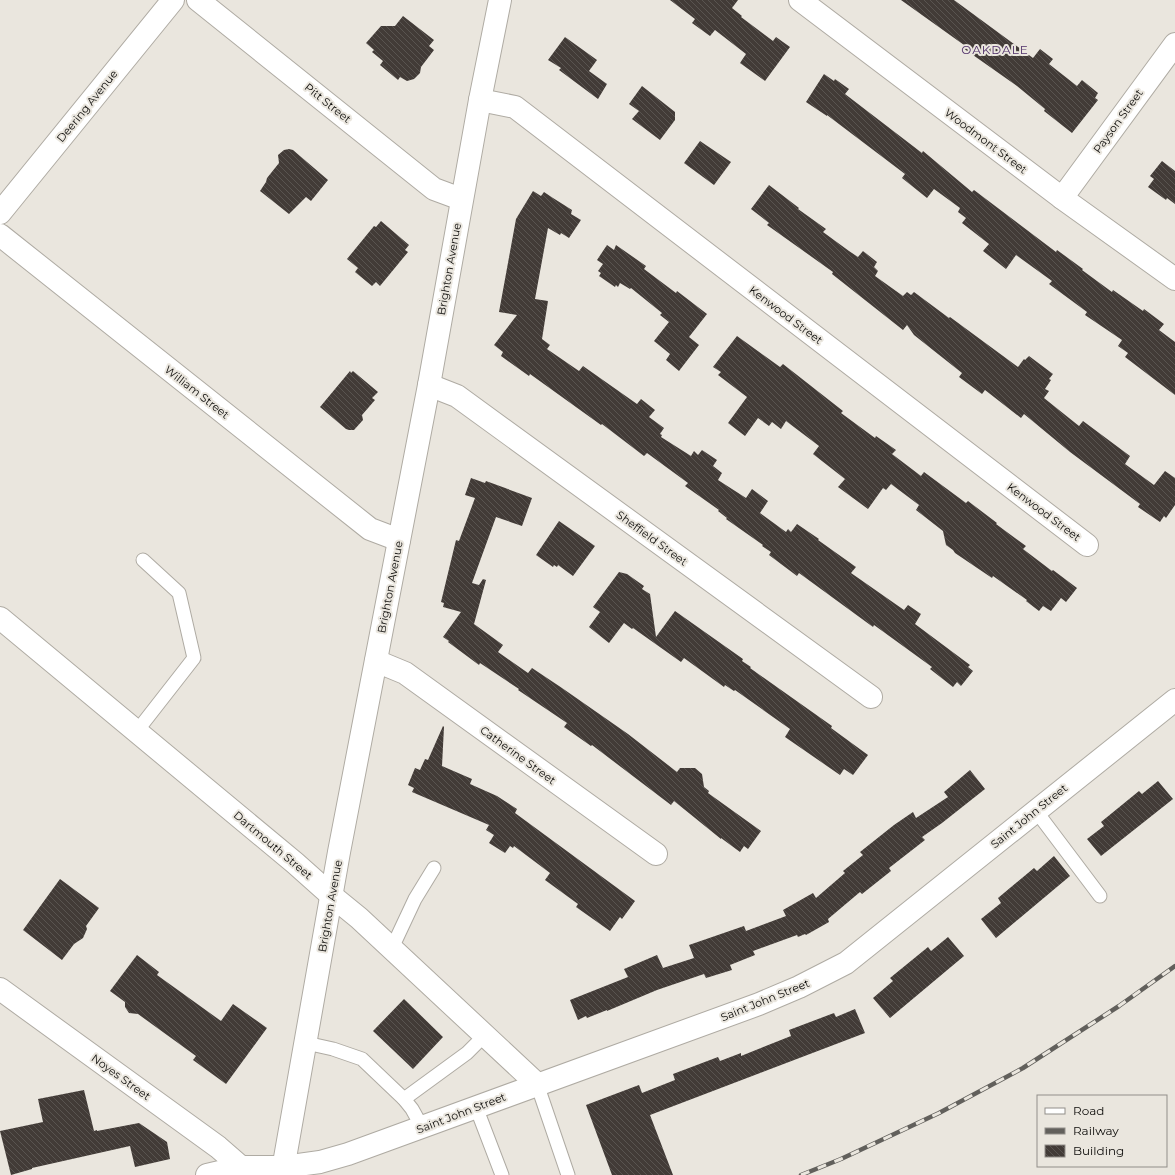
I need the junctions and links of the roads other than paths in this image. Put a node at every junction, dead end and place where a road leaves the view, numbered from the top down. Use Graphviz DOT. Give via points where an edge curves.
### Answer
graph roads {
  1 [pos="173,0"];
  2 [pos="198,0"];
  3 [pos="500,0"];
  4 [pos="800,0"];
  5 [pos="1175,44"];
  6 [pos="480,100"];
  7 [pos="1062,198"];
  8 [pos="461,200"];
  9 [pos="0,212"];
  10 [pos="0,236"];
  11 [pos="1175,279"];
  12 [pos="429,385"];
  13 [pos="398,540"];
  14 [pos="1086,545"];
  15 [pos="143,560"];
  16 [pos="0,618"];
  17 [pos="376,661"];
  18 [pos="872,697"];
  19 [pos="1175,700"];
  20 [pos="137,731"];
  21 [pos="1036,811"];
  22 [pos="656,854"];
  23 [pos="434,868"];
  24 [pos="332,896"];
  25 [pos="1100,896"];
  26 [pos="392,948"];
  27 [pos="0,989"];
  28 [pos="485,1035"];
  29 [pos="306,1043"];
  30 [pos="537,1084"];
  31 [pos="404,1099"];
  32 [pos="476,1107"];
  33 [pos="422,1127"];
  34 [pos="241,1167"];
  35 [pos="283,1171"];
  36 [pos="207,1175"];
  37 [pos="502,1175"];
  38 [pos="568,1175"];
  1 -- 9 [label="street, Deering Avenue"];
  2 -- 8 [label="street, Pitt Street" via="434,189"];
  3 -- 6 [label="street, Brighton Avenue"];
  4 -- 7 [label="street, Woodmont Street"];
  5 -- 7 [label="street, Payson Street"];
  6 -- 8 [label="street, Brighton Avenue"];
  6 -- 14 [label="street, Kenwood Street" via="515,108"];
  7 -- 11 [label="street, Woodmont Street"];
  8 -- 12 [label="street, Brighton Avenue"];
  10 -- 13 [label="street, William Street" via="370,529"];
  12 -- 13 [label="street, Brighton Avenue"];
  12 -- 18 [label="street, Sheffield Street" via="457,396"];
  13 -- 17 [label="street, Brighton Avenue"];
  15 -- 20 [label="lane" via="179,593 194,658"];
  16 -- 20 [label="street, Dartmouth Street"];
  17 -- 22 [label="street, Catherine Street" via="405,673"];
  17 -- 24 [label="street, Brighton Avenue"];
  19 -- 21 [label="street, Saint John Street"];
  20 -- 24 [label="street, Dartmouth Street"];
  21 -- 25 [label="lane"];
  21 -- 30 [label="street, Saint John Street" via="846,963 800,987 759,1004"];
  23 -- 26 [label="lane"];
  24 -- 26 [label="street, Dartmouth Street"];
  24 -- 29 [label="street, Brighton Avenue"];
  26 -- 28 [label="street, Dartmouth Street"];
  27 -- 34 [label="street, Noyes Street" via="218,1147"];
  28 -- 30 [label="street, Dartmouth Street"];
  28 -- 31 [label="lane" via="467,1052"];
  29 -- 31 [label="lane" via="362,1059"];
  29 -- 35 [label="street, Brighton Avenue"];
  30 -- 32 [label="street, Saint John Street"];
  30 -- 38 [label="lane"];
  31 -- 33 [label="lane"];
  32 -- 33 [label="street, Saint John Street"];
  32 -- 37 [label="lane"];
  33 -- 35 [label="street, Saint John Street" via="348,1154"];
  34 -- 35 [label="street, Saint John Street"];
  34 -- 36 [label="street, Saint John Street"];
}
